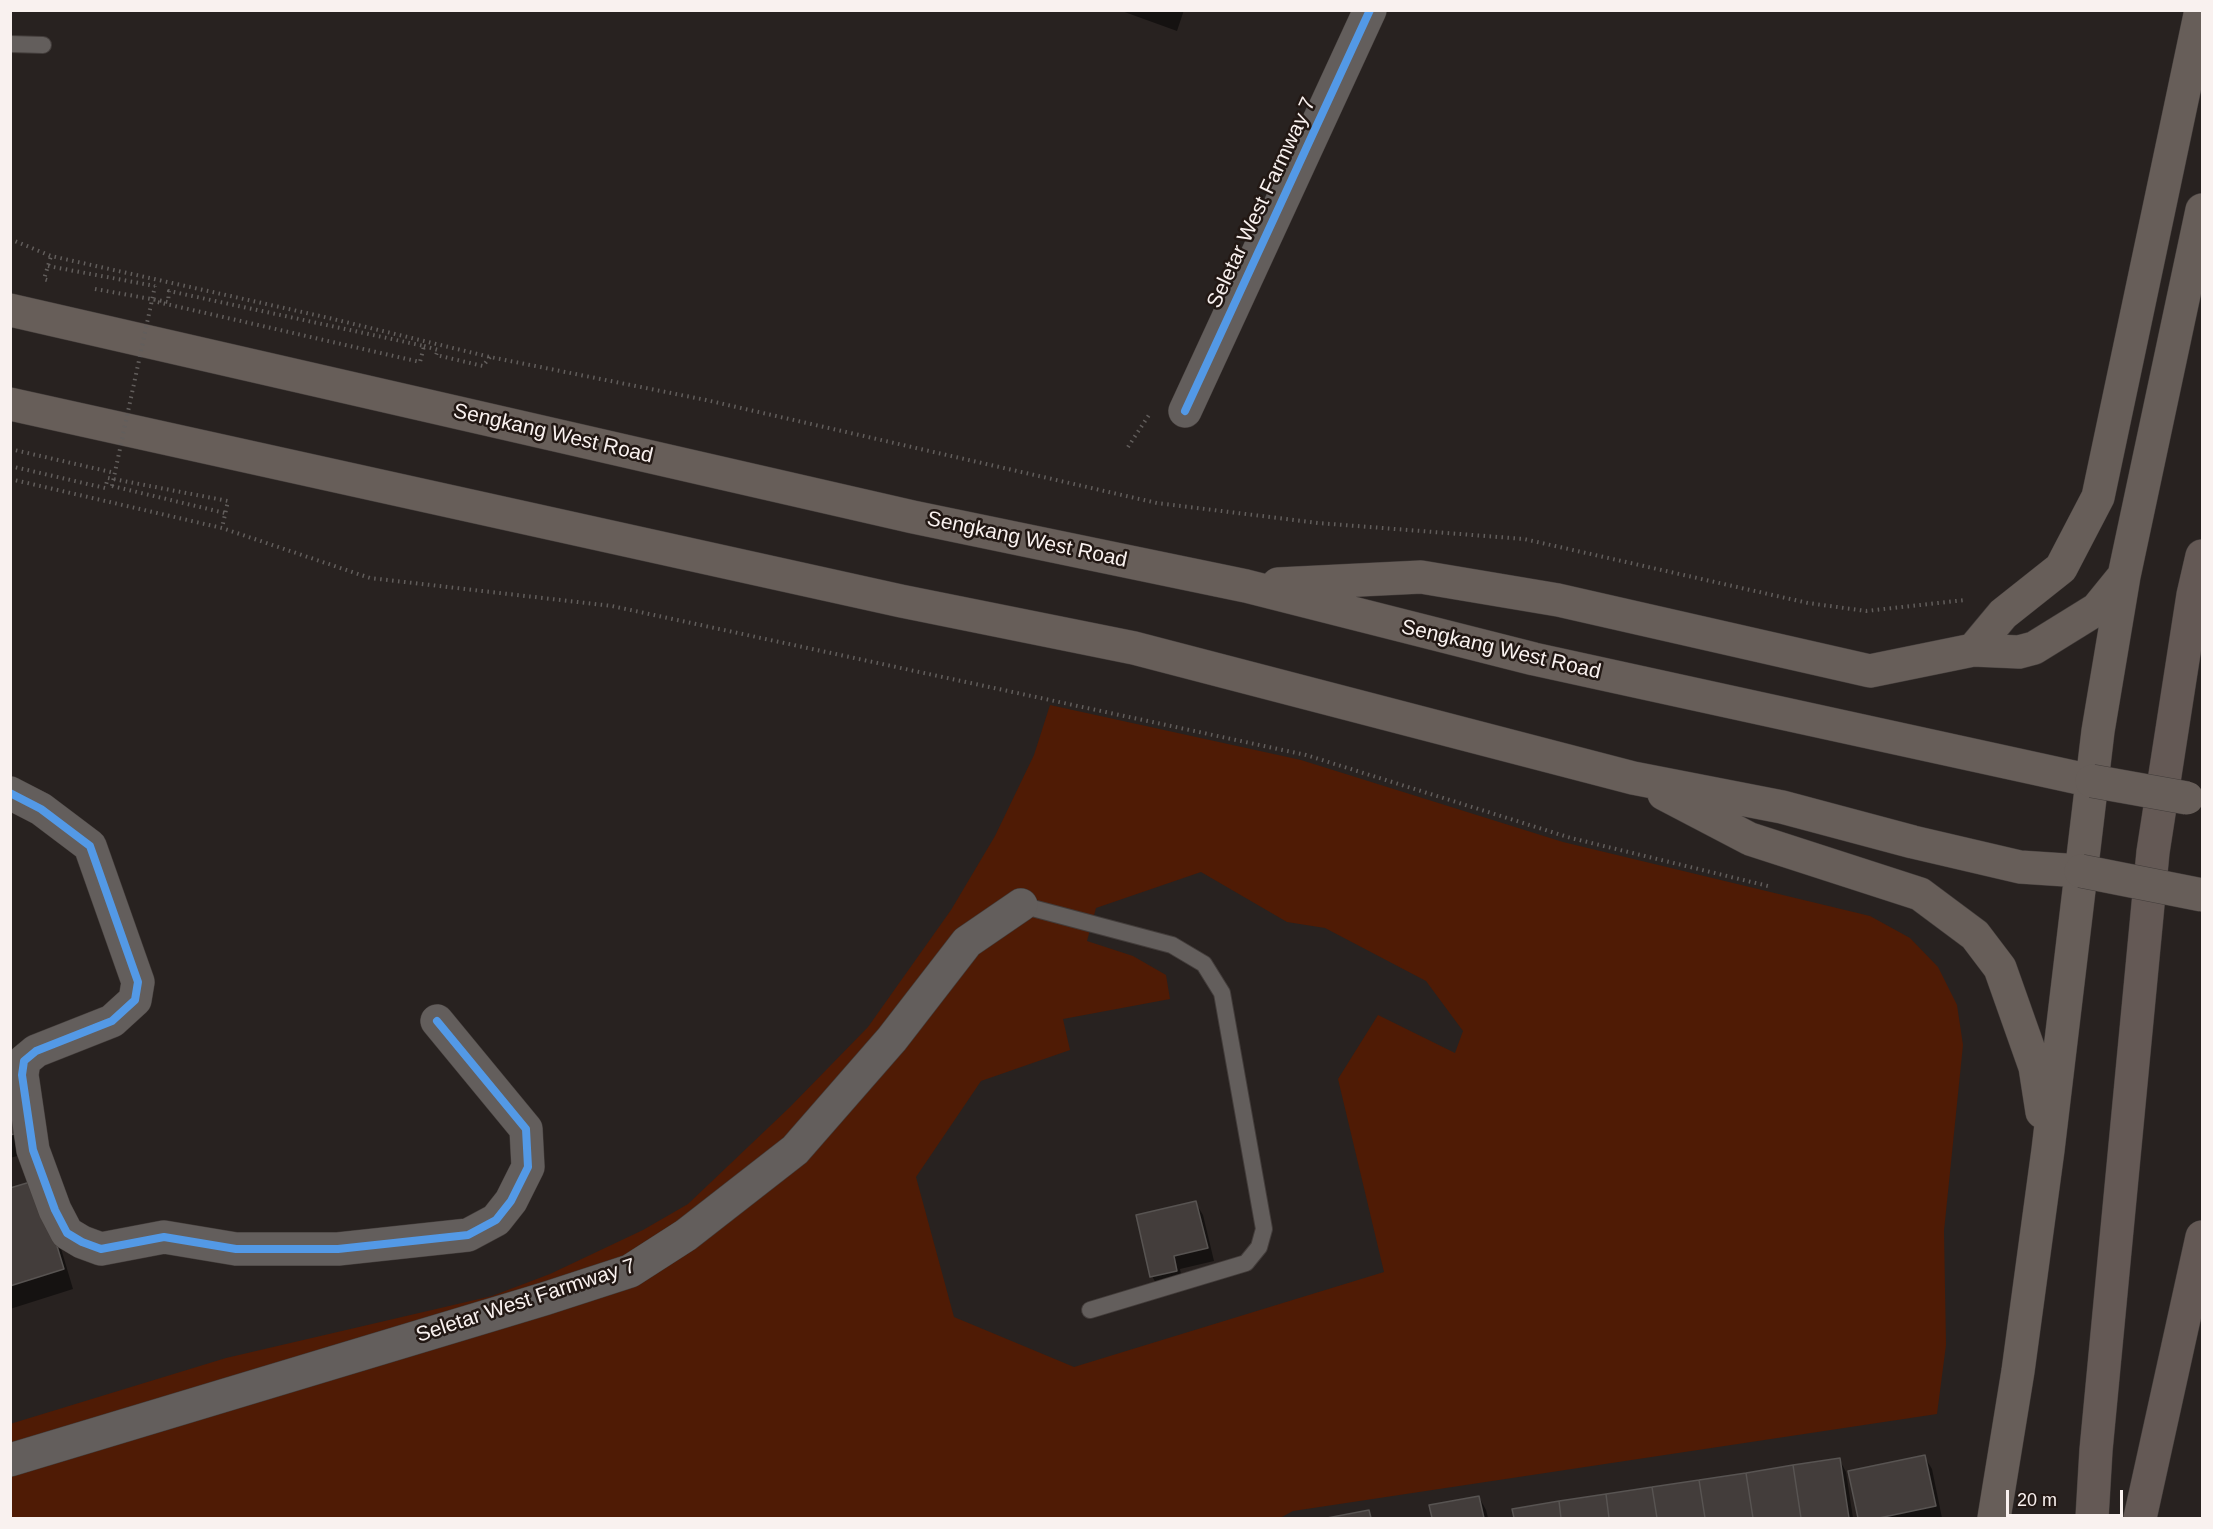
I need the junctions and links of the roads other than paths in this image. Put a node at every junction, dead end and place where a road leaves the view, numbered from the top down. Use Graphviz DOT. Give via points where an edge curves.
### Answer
graph roads {
  1 [pos="1370,10"];
  2 [pos="2201,10"];
  3 [pos="10,44"];
  4 [pos="43,45"];
  5 [pos="2202,210"];
  6 [pos="10,310"];
  7 [pos="10,404"];
  8 [pos="1185,411"];
  9 [pos="2202,556"];
  10 [pos="2124,576"];
  11 [pos="1246,586"];
  12 [pos="1973,650"];
  13 [pos="1633,777"];
  14 [pos="2092,781"];
  15 [pos="10,793"];
  16 [pos="2202,802"];
  17 [pos="2081,870"];
  18 [pos="2202,895"];
  19 [pos="1021,905"];
  20 [pos="436,1021"];
  21 [pos="2048,1150"];
  22 [pos="22,1156"];
  23 [pos="2202,1237"];
  24 [pos="1090,1310"];
  25 [pos="10,1460"];
  26 [pos="1994,1518"];
  27 [pos="2092,1518"];
  28 [pos="2140,1518"];
  1 -- 8 [label="street, Seletar West Farmway 7"];
  2 -- 12 [label="main road" via="2098,497 2061,568 2003,614"];
  3 -- 4 [label="lane"];
  5 -- 10 [label="main road"];
  6 -- 11 [label="main road, Sengkang West Road" via="913,517"];
  7 -- 13 [label="main road" via="901,601 1134,648"];
  9 -- 27 [label="highway" via="2153,852"];
  10 -- 12 [label="main road" via="2097,609 2034,648 2019,652"];
  10 -- 14 [label="main road"];
  11 -- 12 [label="main road" via="1421,577 1558,600 1870,671"];
  11 -- 14 [label="main road, Sengkang West Road" via="1534,659"];
  13 -- 17 [label="main road" via="1782,807 2020,867"];
  13 -- 21 [label="main road" via="1750,839 1920,894 1975,935 2000,968 2035,1067"];
  14 -- 16 [label="main road, Sengkang West Road, bridge"];
  14 -- 17 [label="main road"];
  15 -- 22 [label="street" via="41,809 90,846 138,982 135,1000 112,1021 36,1051 24,1061"];
  17 -- 18 [label="main road, bridge"];
  17 -- 21 [label="main road"];
  19 -- 24 [label="lane" via="1172,945 1204,964 1222,993 1264,1229 1259,1247 1246,1263"];
  19 -- 25 [label="street, Seletar West Farmway 7" via="967,942 892,1039 795,1150 686,1235 630,1271"];
  20 -- 22 [label="street" via="525,1129 528,1167 511,1202 496,1220 468,1235 338,1249 236,1249 164,1237 101,1249 67,1233"];
  21 -- 26 [label="main road"];
  23 -- 28 [label="highway"];
}
